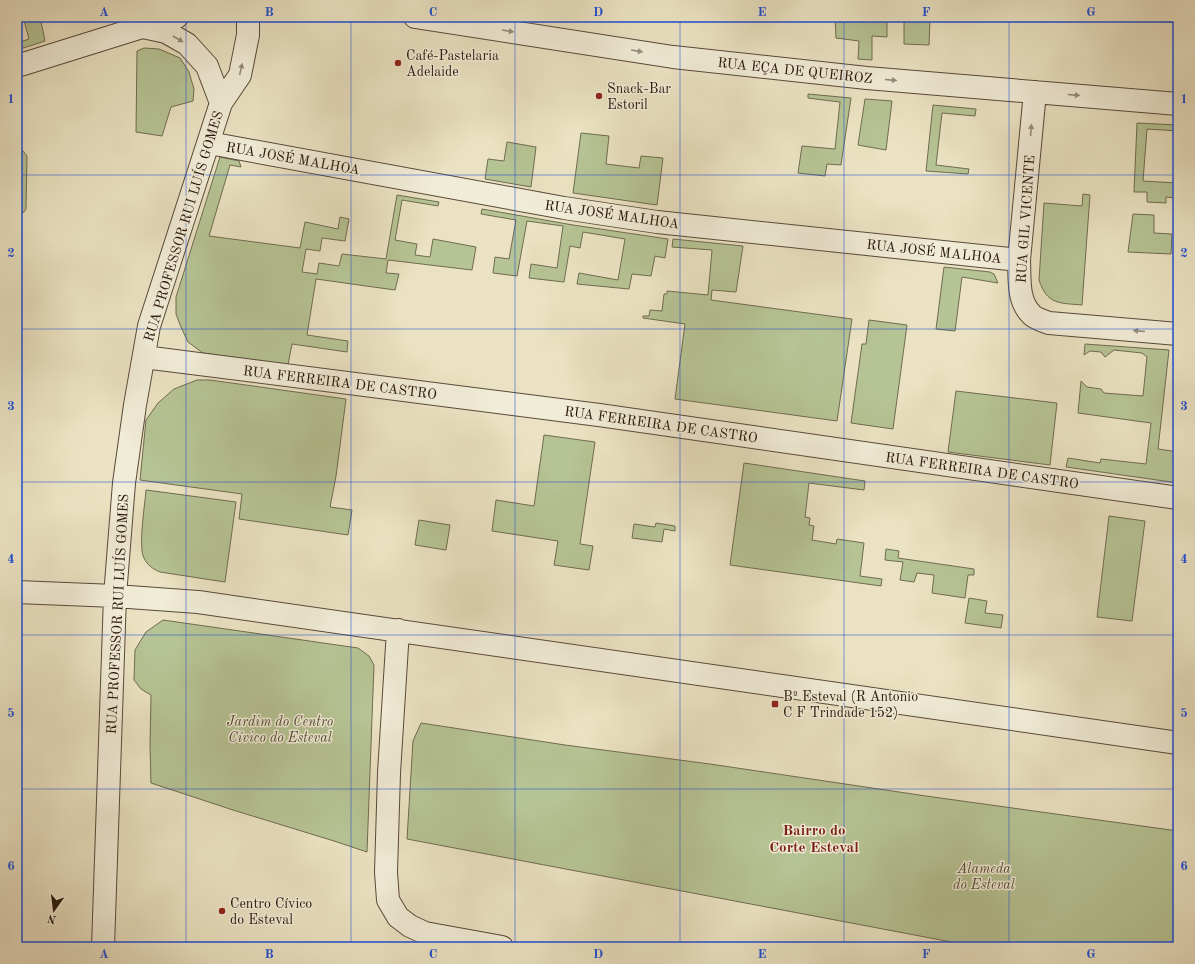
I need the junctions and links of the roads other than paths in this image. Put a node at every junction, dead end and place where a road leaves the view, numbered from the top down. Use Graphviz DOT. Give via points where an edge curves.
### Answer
graph roads {
  1 [pos="176,17"];
  2 [pos="248,17"];
  3 [pos="414,17"];
  4 [pos="142,27"];
  5 [pos="17,66"];
  6 [pos="1035,92"];
  7 [pos="221,103"];
  8 [pos="1178,104"];
  9 [pos="209,143"];
  10 [pos="1019,260"];
  11 [pos="1178,334"];
  12 [pos="144,357"];
  13 [pos="1178,498"];
  14 [pos="17,592"];
  15 [pos="115,596"];
  16 [pos="398,630"];
  17 [pos="1178,743"];
  18 [pos="103,947"];
  19 [pos="502,947"];
  1 -- 4 [label="street"];
  7 -- 2 [label="street, RUA PROFESSOR RUI LUÍS GOMES, one-way" via="240,75 248,35"];
  3 -- 6 [label="street, RUA EÇA DE QUEIROZ, one-way" via="673,57 867,78"];
  4 -- 5 [label="street"];
  4 -- 7 [label="street, RUA PROFESSOR RUI LUÍS GOMES, one-way" via="166,32 187,44 207,66"];
  6 -- 8 [label="street, RUA EÇA DE QUEIROZ, one-way"];
  10 -- 6 [label="street, RUA GIL VICENTE, one-way"];
  7 -- 9 [label="street, RUA PROFESSOR RUI LUÍS GOMES"];
  9 -- 10 [label="street, RUA JOSÉ MALHOA" via="564,208 657,222"];
  9 -- 12 [label="street, RUA PROFESSOR RUI LUÍS GOMES" via="149,326"];
  11 -- 10 [label="street, RUA GIL VICENTE, one-way" via="1049,323 1033,317 1023,304"];
  12 -- 13 [label="street, RUA FERREIRA DE CASTRO" via="600,415"];
  12 -- 15 [label="street, RUA PROFESSOR RUI LUÍS GOMES" via="124,482"];
  14 -- 15 [label="street"];
  15 -- 16 [label="street" via="198,602"];
  15 -- 18 [label="street, RUA PROFESSOR RUI LUÍS GOMES"];
  16 -- 17 [label="street"];
  16 -- 19 [label="street" via="389,773 386,872 388,900 398,916 410,926 425,933"];
}
